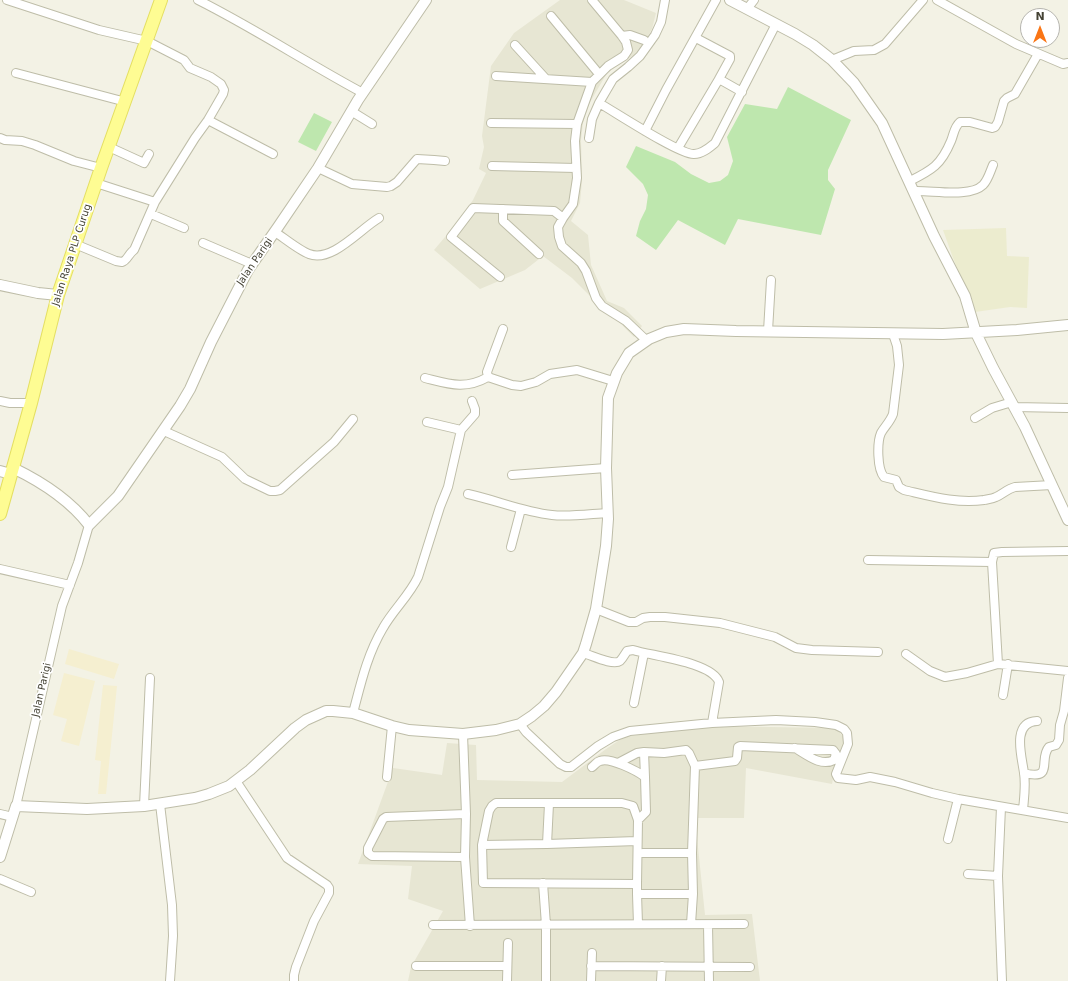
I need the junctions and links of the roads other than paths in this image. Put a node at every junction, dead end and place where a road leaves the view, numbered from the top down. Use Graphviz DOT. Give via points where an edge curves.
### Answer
graph roads {
  1 [pos="7,0"];
  2 [pos="161,0"];
  3 [pos="198,0"];
  4 [pos="426,0"];
  5 [pos="592,0"];
  6 [pos="665,0"];
  7 [pos="716,0"];
  8 [pos="730,0"];
  9 [pos="754,0"];
  10 [pos="923,0"];
  11 [pos="937,0"];
  12 [pos="747,9"];
  13 [pos="551,16"];
  14 [pos="776,24"];
  15 [pos="622,36"];
  16 [pos="696,38"];
  17 [pos="644,40"];
  18 [pos="147,41"];
  19 [pos="515,44"];
  20 [pos="1038,54"];
  21 [pos="832,60"];
  22 [pos="1068,63"];
  23 [pos="16,73"];
  24 [pos="599,74"];
  25 [pos="496,76"];
  26 [pos="546,79"];
  27 [pos="719,79"];
  28 [pos="592,82"];
  29 [pos="742,92"];
  30 [pos="363,93"];
  31 [pos="126,102"];
  32 [pos="599,103"];
  33 [pos="351,111"];
  34 [pos="208,120"];
  35 [pos="491,123"];
  36 [pos="372,124"];
  37 [pos="577,124"];
  38 [pos="645,130"];
  39 [pos="0,138"];
  40 [pos="589,138"];
  41 [pos="109,147"];
  42 [pos="678,148"];
  43 [pos="149,154"];
  44 [pos="274,154"];
  45 [pos="445,161"];
  46 [pos="993,165"];
  47 [pos="492,166"];
  48 [pos="101,168"];
  49 [pos="318,168"];
  50 [pos="576,168"];
  51 [pos="910,181"];
  52 [pos="96,183"];
  53 [pos="914,191"];
  54 [pos="155,202"];
  55 [pos="503,209"];
  56 [pos="151,214"];
  57 [pos="379,218"];
  58 [pos="563,218"];
  59 [pos="184,228"];
  60 [pos="275,232"];
  61 [pos="203,243"];
  62 [pos="75,244"];
  63 [pos="539,254"];
  64 [pos="252,264"];
  65 [pos="500,277"];
  66 [pos="771,280"];
  67 [pos="0,285"];
  68 [pos="58,295"];
  69 [pos="1068,325"];
  70 [pos="503,329"];
  71 [pos="768,331"];
  72 [pos="976,333"];
  73 [pos="893,334"];
  74 [pos="646,340"];
  75 [pos="488,377"];
  76 [pos="425,378"];
  77 [pos="613,381"];
  78 [pos="472,400"];
  79 [pos="0,401"];
  80 [pos="31,403"];
  81 [pos="1013,405"];
  82 [pos="1068,408"];
  83 [pos="975,418"];
  84 [pos="353,419"];
  85 [pos="427,422"];
  86 [pos="461,430"];
  87 [pos="164,431"];
  88 [pos="606,468"];
  89 [pos="8,471"];
  90 [pos="512,475"];
  91 [pos="1052,485"];
  92 [pos="468,494"];
  93 [pos="521,509"];
  94 [pos="607,513"];
  95 [pos="0,514"];
  96 [pos="1068,520"];
  97 [pos="90,525"];
  98 [pos="511,547"];
  99 [pos="1068,551"];
  100 [pos="868,560"];
  101 [pos="992,562"];
  102 [pos="0,569"];
  103 [pos="70,585"];
  104 [pos="596,609"];
  105 [pos="878,652"];
  106 [pos="583,653"];
  107 [pos="644,653"];
  108 [pos="906,654"];
  109 [pos="998,664"];
  110 [pos="1008,664"];
  111 [pos="1068,671"];
  112 [pos="150,678"];
  113 [pos="1068,678"];
  114 [pos="1004,695"];
  115 [pos="634,703"];
  116 [pos="353,713"];
  117 [pos="1037,721"];
  118 [pos="712,723"];
  119 [pos="520,724"];
  120 [pos="392,726"];
  121 [pos="463,734"];
  122 [pos="795,748"];
  123 [pos="644,752"];
  124 [pos="618,763"];
  125 [pos="696,766"];
  126 [pos="592,767"];
  127 [pos="1024,773"];
  128 [pos="387,777"];
  129 [pos="645,777"];
  130 [pos="236,781"];
  131 [pos="958,799"];
  132 [pos="160,804"];
  133 [pos="549,804"];
  134 [pos="16,806"];
  135 [pos="144,806"];
  136 [pos="1001,807"];
  137 [pos="1023,810"];
  138 [pos="0,814"];
  139 [pos="466,814"];
  140 [pos="13,817"];
  141 [pos="1068,818"];
  142 [pos="638,820"];
  143 [pos="948,839"];
  144 [pos="637,841"];
  145 [pos="547,844"];
  146 [pos="482,845"];
  147 [pos="643,853"];
  148 [pos="692,853"];
  149 [pos="0,857"];
  150 [pos="465,857"];
  151 [pos="968,874"];
  152 [pos="998,876"];
  153 [pos="0,879"];
  154 [pos="543,883"];
  155 [pos="637,884"];
  156 [pos="31,892"];
  157 [pos="637,894"];
  158 [pos="693,894"];
  159 [pos="638,924"];
  160 [pos="691,924"];
  161 [pos="744,924"];
  162 [pos="433,925"];
  163 [pos="546,925"];
  164 [pos="708,925"];
  165 [pos="470,926"];
  166 [pos="508,943"];
  167 [pos="592,953"];
  168 [pos="416,966"];
  169 [pos="507,966"];
  170 [pos="591,966"];
  171 [pos="662,966"];
  172 [pos="709,967"];
  173 [pos="750,967"];
  174 [pos="170,981"];
  175 [pos="294,981"];
  176 [pos="507,981"];
  177 [pos="546,981"];
  178 [pos="591,981"];
  179 [pos="661,981"];
  180 [pos="709,981"];
  181 [pos="1002,981"];
  1 -- 18 [label="street" via="99,30"];
  2 -- 18 [label="main road, Jalan Raya PLP Curug"];
  3 -- 30 [label="street"];
  4 -- 30 [label="street, Jalan Parigi"];
  5 -- 15 [label="street"];
  6 -- 32 [label="street" via="661,22 655,35 640,56 613,79"];
  7 -- 16 [label="street"];
  8 -- 12 [label="street"];
  9 -- 12 [label="street"];
  10 -- 21 [label="street" via="885,44 874,50 854,50"];
  11 -- 20 [label="street"];
  12 -- 14 [label="street"];
  13 -- 24 [label="street"];
  14 -- 21 [label="street" via="813,44"];
  14 -- 29 [label="street"];
  15 -- 17 [label="street" via="630,34"];
  15 -- 24 [label="street" via="628,50 624,56"];
  16 -- 27 [label="street" via="730,56"];
  16 -- 38 [label="street"];
  18 -- 31 [label="main road, Jalan Raya PLP Curug"];
  18 -- 34 [label="street" via="184,60 190,68 221,84 223,94"];
  19 -- 26 [label="street"];
  20 -- 22 [label="street" via="1063,64"];
  20 -- 51 [label="street" via="1015,94 1004,100 995,127 960,122 939,163 930,171"];
  21 -- 51 [label="street" via="854,83 882,122"];
  23 -- 31 [label="street"];
  24 -- 28 [label="street"];
  25 -- 26 [label="street"];
  26 -- 28 [label="street"];
  27 -- 29 [label="street"];
  27 -- 42 [label="street"];
  28 -- 37 [label="street"];
  29 -- 42 [label="street" via="715,143 704,152 695,154"];
  30 -- 33 [label="street, Jalan Parigi"];
  31 -- 41 [label="main road, Jalan Raya PLP Curug"];
  32 -- 38 [label="street"];
  32 -- 40 [label="street" via="592,119"];
  33 -- 36 [label="street"];
  33 -- 49 [label="street, Jalan Parigi"];
  34 -- 44 [label="street"];
  34 -- 54 [label="street"];
  35 -- 37 [label="street"];
  37 -- 50 [label="street"];
  38 -- 42 [label="street"];
  39 -- 48 [label="street" via="35,145 74,161"];
  41 -- 43 [label="street" via="144,163"];
  41 -- 48 [label="main road, Jalan Raya PLP Curug"];
  45 -- 49 [label="street" via="417,159 397,182 386,188 352,184"];
  46 -- 53 [label="street" via="983,184 972,191"];
  47 -- 50 [label="street"];
  48 -- 52 [label="main road, Jalan Raya PLP Curug"];
  49 -- 60 [label="street, Jalan Parigi"];
  50 -- 58 [label="street" via="574,204"];
  51 -- 53 [label="street"];
  52 -- 54 [label="street"];
  52 -- 62 [label="main road, Jalan Raya PLP Curug"];
  53 -- 72 [label="street" via="965,296"];
  54 -- 56 [label="street"];
  55 -- 58 [label="street" via="554,211"];
  55 -- 63 [label="street" via="503,221"];
  55 -- 65 [label="street" via="473,208 451,237"];
  56 -- 59 [label="street"];
  56 -- 62 [label="street" via="134,250 124,262"];
  57 -- 60 [label="street" via="339,248 319,256 306,253"];
  58 -- 74 [label="street" via="558,227 562,246 581,263 596,298 602,306 626,321"];
  60 -- 64 [label="street, Jalan Parigi"];
  61 -- 64 [label="street"];
  62 -- 68 [label="main road, Jalan Raya PLP Curug"];
  64 -- 87 [label="street, Jalan Parigi" via="199,366 190,389"];
  66 -- 71 [label="street"];
  67 -- 68 [label="street"];
  68 -- 80 [label="main road, Jalan Raya PLP Curug"];
  69 -- 72 [label="street"];
  70 -- 75 [label="street" via="488,370"];
  71 -- 73 [label="street"];
  71 -- 74 [label="street" via="684,329 666,332"];
  72 -- 73 [label="street"];
  72 -- 81 [label="street"];
  73 -- 91 [label="street" via="899,365 893,414 879,440 878,460 880,472 884,477 896,480 899,487 904,490 946,500 963,501 996,497 1009,488"];
  74 -- 77 [label="street" via="629,352"];
  75 -- 76 [label="street" via="474,384 458,385"];
  75 -- 77 [label="street" via="521,386 536,382 550,374 577,370"];
  77 -- 88 [label="street" via="607,409"];
  78 -- 86 [label="street" via="475,414"];
  79 -- 80 [label="street"];
  80 -- 89 [label="main road, Jalan Raya PLP Curug"];
  81 -- 82 [label="street"];
  81 -- 83 [label="street" via="992,408"];
  81 -- 91 [label="street"];
  84 -- 87 [label="street" via="334,442 275,492 245,479 222,457"];
  85 -- 86 [label="street"];
  86 -- 116 [label="street" via="448,487 418,577 383,627 369,655"];
  87 -- 97 [label="street, Jalan Parigi" via="118,496"];
  88 -- 90 [label="street"];
  88 -- 94 [label="street"];
  89 -- 95 [label="main road, Jalan Raya PLP Curug"];
  89 -- 97 [label="street" via="35,479 50,488"];
  91 -- 96 [label="street"];
  92 -- 93 [label="street" via="490,498"];
  93 -- 94 [label="street" via="553,516"];
  93 -- 98 [label="street"];
  94 -- 104 [label="street" via="606,546"];
  97 -- 103 [label="street, Jalan Parigi"];
  99 -- 101 [label="street" via="997,552 994,553"];
  100 -- 101 [label="street"];
  101 -- 109 [label="street"];
  102 -- 103 [label="street"];
  103 -- 134 [label="street, Jalan Parigi" via="62,606"];
  104 -- 105 [label="street" via="629,622 665,616 720,623 775,637 796,648"];
  104 -- 106 [label="street"];
  106 -- 107 [label="street" via="615,662 620,661 629,650"];
  106 -- 119 [label="street" via="544,706"];
  107 -- 115 [label="street"];
  107 -- 118 [label="street" via="703,668 719,680"];
  108 -- 109 [label="street" via="930,671 945,677"];
  109 -- 110 [label="street"];
  110 -- 111 [label="street"];
  110 -- 114 [label="street"];
  112 -- 135 [label="street"];
  113 -- 127 [label="street" via="1058,743 1045,751 1042,773"];
  116 -- 120 [label="street"];
  116 -- 130 [label="street" via="326,711 306,720"];
  117 -- 127 [label="street" via="1026,725 1020,735"];
  118 -- 119 [label="street" via="630,731 613,737 566,768"];
  118 -- 131 [label="street" via="776,720 836,725 847,733 848,744 836,774 838,778 870,778 895,782"];
  119 -- 121 [label="street"];
  120 -- 121 [label="street" via="421,732"];
  120 -- 128 [label="street"];
  121 -- 139 [label="street"];
  122 -- 125 [label="street" via="740,746 735,761"];
  123 -- 124 [label="street"];
  123 -- 125 [label="street" via="686,750"];
  123 -- 129 [label="street"];
  124 -- 126 [label="street" via="601,760"];
  124 -- 129 [label="street"];
  125 -- 148 [label="street"];
  127 -- 137 [label="street"];
  129 -- 142 [label="street" via="646,812"];
  130 -- 132 [label="street" via="209,794"];
  130 -- 175 [label="street" via="287,858 329,888 296,966"];
  131 -- 136 [label="street"];
  131 -- 143 [label="street"];
  132 -- 135 [label="street"];
  132 -- 174 [label="street" via="172,905"];
  133 -- 142 [label="street" via="628,803 633,806"];
  133 -- 145 [label="street"];
  133 -- 146 [label="street" via="496,803 489,811"];
  134 -- 135 [label="street" via="87,809"];
  134 -- 140 [label="street, Jalan Parigi"];
  136 -- 137 [label="street"];
  136 -- 152 [label="street"];
  137 -- 141 [label="street"];
  138 -- 140 [label="street"];
  139 -- 150 [label="street"];
  139 -- 150 [label="street" via="386,817 368,848 368,853 372,856"];
  140 -- 149 [label="street, Jalan Parigi"];
  142 -- 144 [label="street"];
  144 -- 145 [label="street"];
  144 -- 155 [label="street"];
  145 -- 146 [label="street"];
  146 -- 154 [label="street" via="483,883"];
  147 -- 148 [label="street"];
  148 -- 158 [label="street"];
  150 -- 165 [label="street"];
  151 -- 152 [label="street"];
  152 -- 181 [label="street"];
  153 -- 156 [label="street"];
  154 -- 155 [label="street"];
  154 -- 163 [label="street"];
  155 -- 157 [label="street"];
  157 -- 158 [label="street"];
  157 -- 159 [label="street"];
  158 -- 160 [label="street"];
  159 -- 160 [label="street"];
  159 -- 163 [label="street"];
  160 -- 164 [label="street"];
  161 -- 164 [label="street"];
  162 -- 165 [label="street"];
  163 -- 165 [label="street"];
  163 -- 177 [label="street"];
  164 -- 172 [label="street"];
  166 -- 169 [label="street"];
  167 -- 170 [label="street"];
  168 -- 169 [label="street"];
  169 -- 176 [label="street"];
  170 -- 171 [label="street"];
  170 -- 178 [label="street"];
  171 -- 172 [label="street"];
  171 -- 179 [label="street"];
  172 -- 173 [label="street"];
  172 -- 180 [label="street"];
}
